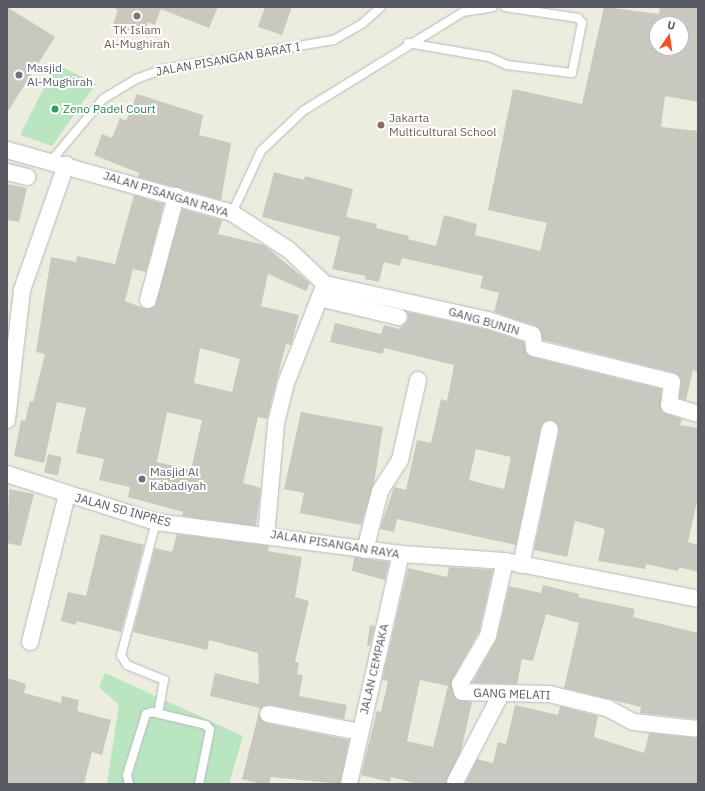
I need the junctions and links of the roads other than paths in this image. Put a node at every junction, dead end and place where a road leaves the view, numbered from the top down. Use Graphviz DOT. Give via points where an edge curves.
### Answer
graph roads {
  1 [pos="381,7"];
  2 [pos="493,7"];
  3 [pos="505,7"];
  4 [pos="408,43"];
  5 [pos="7,150"];
  6 [pos="58,163"];
  7 [pos="7,172"];
  8 [pos="27,177"];
  9 [pos="176,196"];
  10 [pos="232,213"];
  11 [pos="322,291"];
  12 [pos="148,300"];
  13 [pos="399,317"];
  14 [pos="418,380"];
  15 [pos="698,414"];
  16 [pos="7,420"];
  17 [pos="550,429"];
  18 [pos="7,474"];
  19 [pos="67,495"];
  20 [pos="156,522"];
  21 [pos="266,536"];
  22 [pos="364,550"];
  23 [pos="401,554"];
  24 [pos="505,561"];
  25 [pos="521,564"];
  26 [pos="698,599"];
  27 [pos="30,642"];
  28 [pos="501,694"];
  29 [pos="158,713"];
  30 [pos="268,714"];
  31 [pos="698,729"];
  32 [pos="360,732"];
  33 [pos="455,782"];
  34 [pos="129,784"];
  35 [pos="199,784"];
  36 [pos="349,784"];
  1 -- 6 [label="lane, JALAN PISANGAN BARAT I" via="363,23 334,40 164,69 136,79 103,99"];
  2 -- 4 [label="lane" via="463,12"];
  3 -- 4 [label="lane" via="578,18 582,22 572,73 507,65 489,57"];
  4 -- 10 [label="lane" via="303,111 266,146"];
  5 -- 6 [label="street, JALAN PISANGAN RAYA"];
  6 -- 9 [label="street, JALAN PISANGAN RAYA"];
  6 -- 16 [label="street, JALAN PISANGAN BARAT I" via="22,290"];
  7 -- 8 [label="street"];
  9 -- 10 [label="street, JALAN PISANGAN RAYA"];
  9 -- 12 [label="street"];
  10 -- 11 [label="street, JALAN PISANGAN RAYA" via="289,250"];
  11 -- 13 [label="street"];
  11 -- 15 [label="street, GANG BUNIN" via="488,320 533,335 534,348 672,382 669,405"];
  11 -- 21 [label="street, JALAN PISANGAN RAYA" via="286,383 276,423"];
  14 -- 22 [label="street" via="400,460 380,492"];
  17 -- 25 [label="street"];
  18 -- 19 [label="street, JALAN SD INPRES"];
  19 -- 20 [label="street, JALAN SD INPRES"];
  19 -- 27 [label="street"];
  20 -- 21 [label="street, JALAN SD INPRES"];
  20 -- 29 [label="lane" via="121,654 127,665 164,680"];
  21 -- 22 [label="street, JALAN PISANGAN RAYA"];
  22 -- 23 [label="street, JALAN PISANGAN RAYA"];
  23 -- 24 [label="street, JALAN PISANGAN RAYA"];
  23 -- 32 [label="street, JALAN CEMPAKA"];
  24 -- 25 [label="street, JALAN PISANGAN RAYA"];
  24 -- 28 [label="street, GANG MELATI" via="488,636 460,686 462,692"];
  25 -- 26 [label="street, JALAN PISANGAN RAYA"];
  28 -- 31 [label="street, GANG MELATI" via="563,696 607,708 633,722"];
  28 -- 33 [label="street"];
  29 -- 34 [label="lane" via="146,714 127,774"];
  29 -- 35 [label="lane" via="206,725 210,730"];
  30 -- 32 [label="street"];
  32 -- 36 [label="street, JALAN CEMPAKA"];
}
